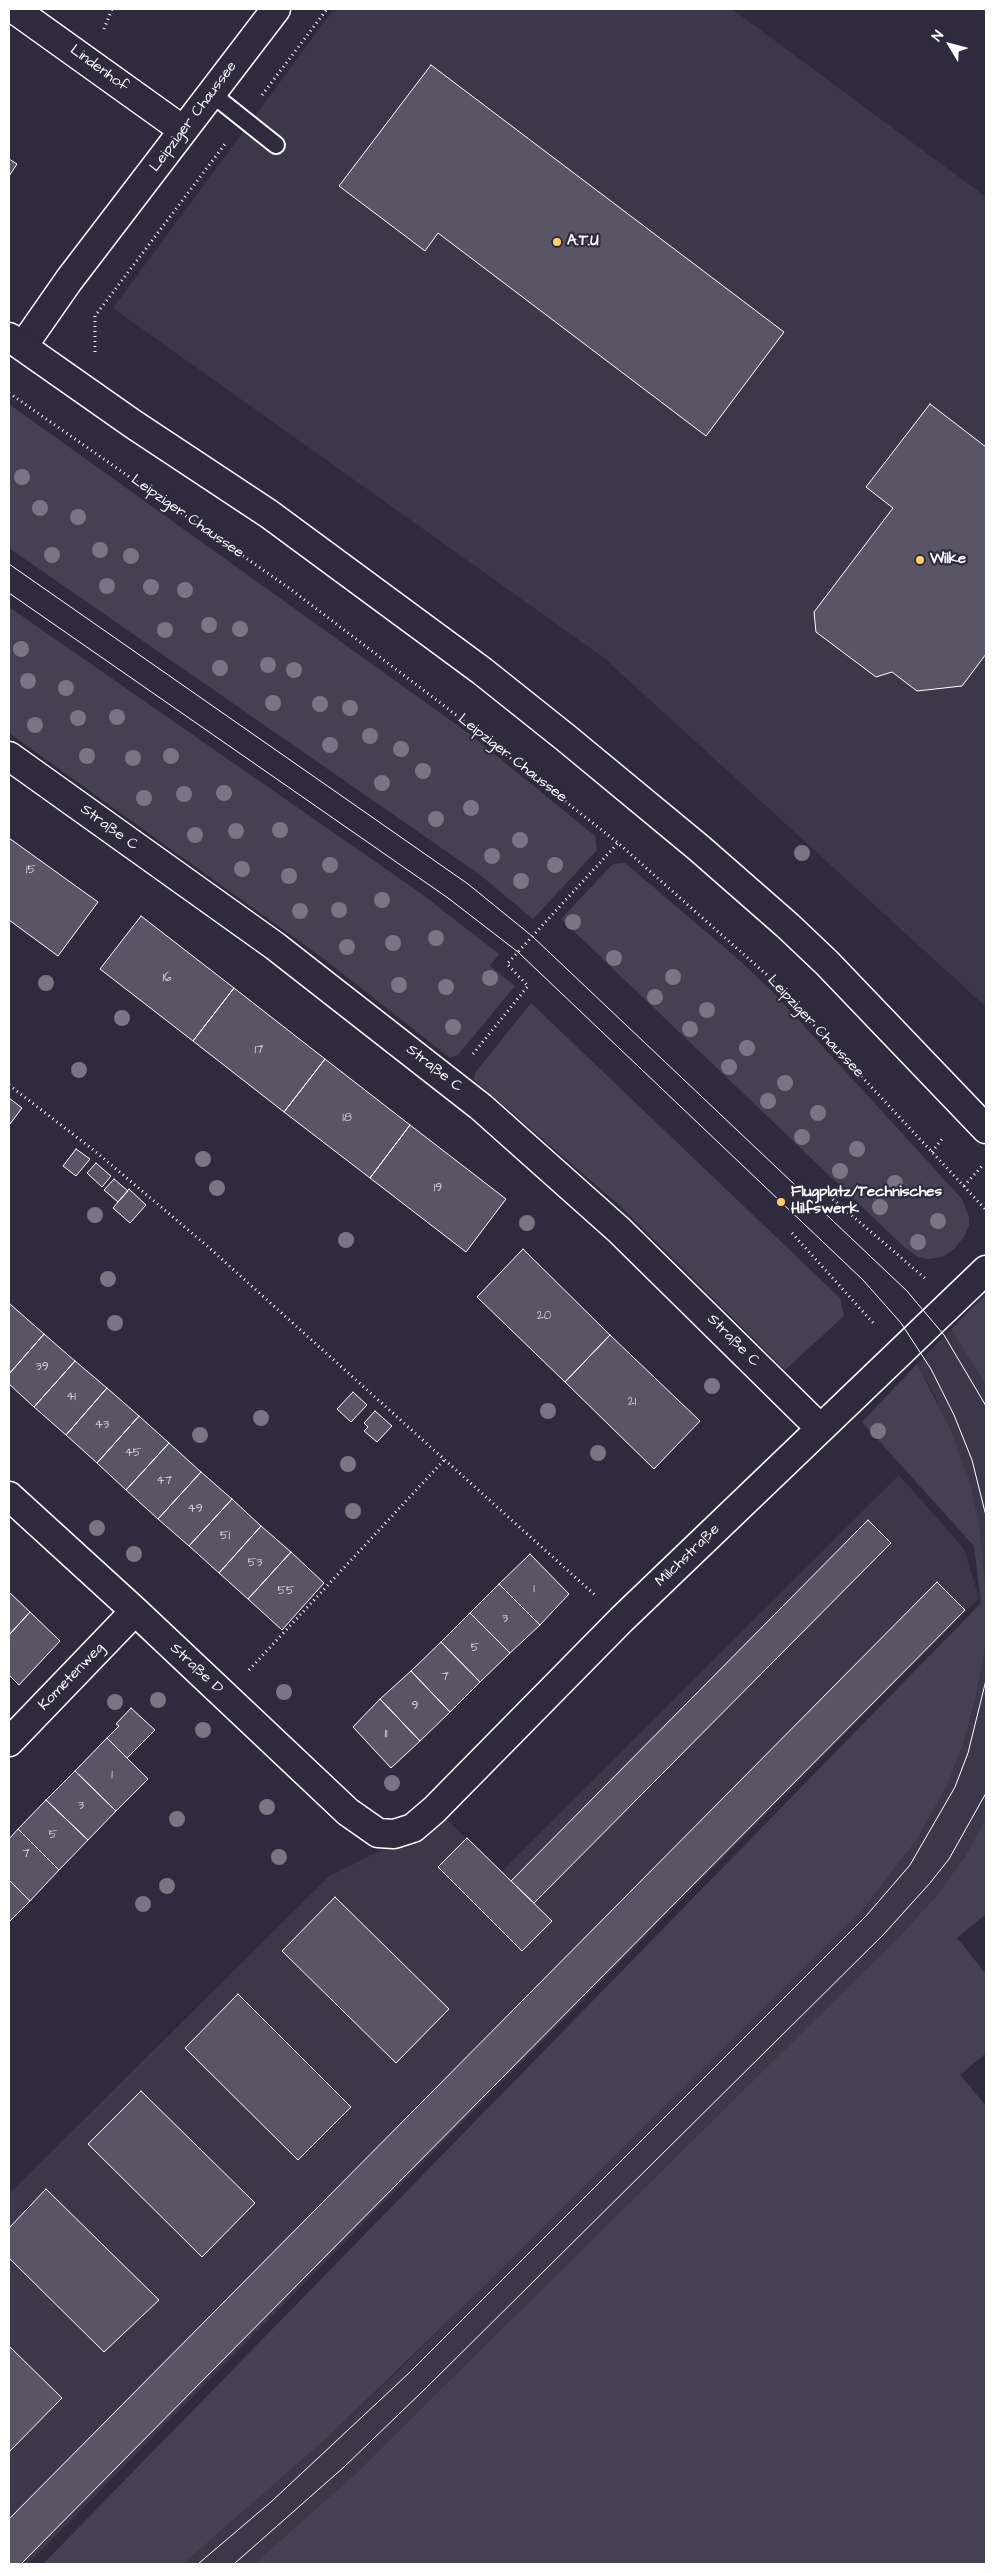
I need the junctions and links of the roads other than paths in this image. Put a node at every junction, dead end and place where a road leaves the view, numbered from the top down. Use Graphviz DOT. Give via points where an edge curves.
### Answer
graph roads {
  1 [pos="14,9"];
  2 [pos="276,9"];
  3 [pos="212,94"];
  4 [pos="184,130"];
  5 [pos="276,145"];
  6 [pos="16,342"];
  7 [pos="9,756"];
  8 [pos="986,1129"];
  9 [pos="986,1270"];
  10 [pos="820,1428"];
  11 [pos="9,1496"];
  12 [pos="135,1611"];
  13 [pos="9,1742"];
  14 [pos="388,1835"];
  1 -- 4 [label="street, Lindenhof"];
  2 -- 3 [label="street, Leipziger Chaussee"];
  3 -- 4 [label="street, Leipziger Chaussee"];
  3 -- 5 [label="lane"];
  4 -- 6 [label="street, Leipziger Chaussee" via="69,280"];
  6 -- 8 [label="street, Leipziger Chaussee" via="269,514 482,671 566,738 699,848 828,963"];
  7 -- 10 [label="street, Straße C" via="275,946 451,1082 574,1188"];
  9 -- 10 [label="street, Milchstraße"];
  10 -- 14 [label="street, Milchstraße" via="622,1620 434,1810 413,1828"];
  11 -- 12 [label="street, Straße D"];
  12 -- 13 [label="street, Kometenweg"];
  12 -- 14 [label="street, Straße D" via="348,1812 373,1831"];
}
